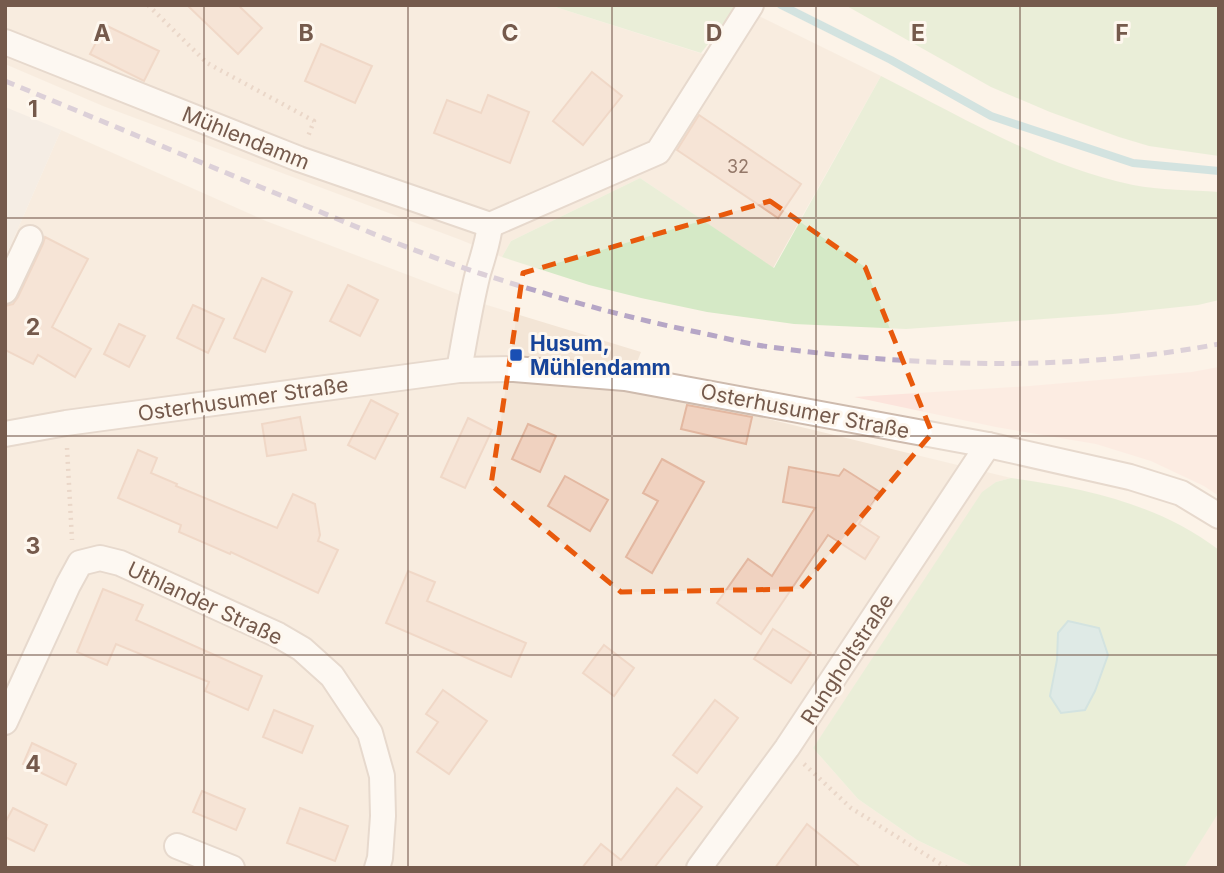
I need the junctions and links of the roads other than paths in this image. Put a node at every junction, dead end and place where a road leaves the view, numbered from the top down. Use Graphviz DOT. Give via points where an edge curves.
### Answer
graph roads {
  1 [pos="747,10"];
  2 [pos="5,42"];
  3 [pos="490,225"];
  4 [pos="30,238"];
  5 [pos="5,290"];
  6 [pos="459,369"];
  7 [pos="5,433"];
  8 [pos="988,445"];
  9 [pos="1219,516"];
  10 [pos="5,722"];
  11 [pos="177,846"];
  12 [pos="232,868"];
  13 [pos="377,868"];
  14 [pos="699,868"];
  1 -- 3 [label="street" via="658,152"];
  2 -- 3 [label="street, Mühlendamm" via="299,159"];
  3 -- 6 [label="street"];
  4 -- 5 [label="street"];
  6 -- 7 [label="street, Osterhusumer Straße"];
  6 -- 8 [label="street, Osterhusumer Straße" via="625,378"];
  8 -- 9 [label="street, Osterhusumer Straße" via="1130,477 1181,493"];
  8 -- 14 [label="street, Rungholtstraße" via="787,748"];
  10 -- 13 [label="street, Uthlander Straße" via="80,564 100,558 120,564 278,635 302,649 331,676 370,733 382,776"];
  11 -- 12 [label="street"];
}
